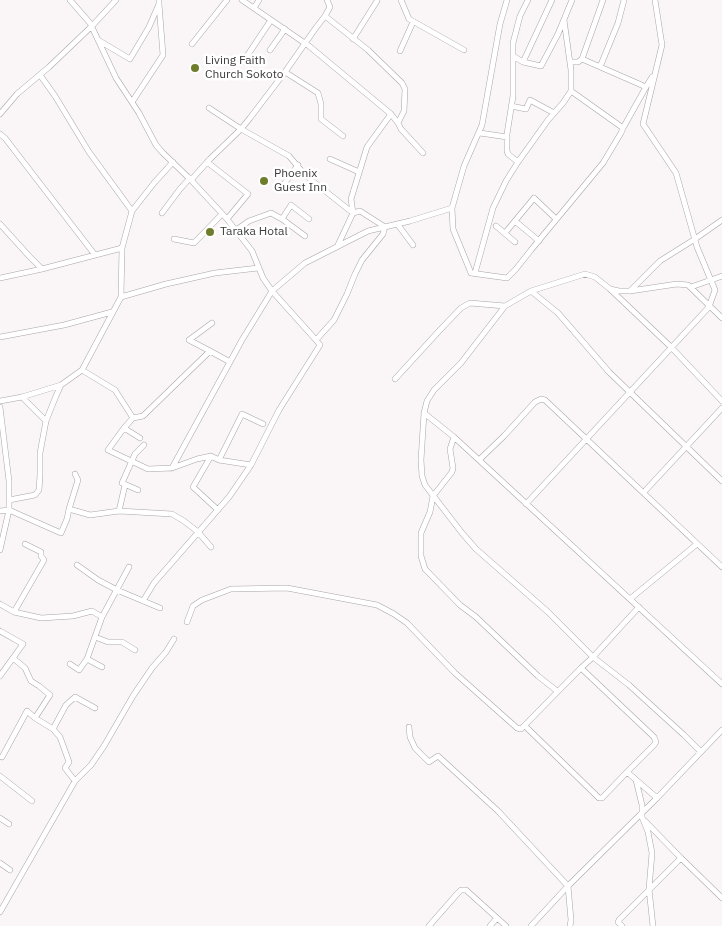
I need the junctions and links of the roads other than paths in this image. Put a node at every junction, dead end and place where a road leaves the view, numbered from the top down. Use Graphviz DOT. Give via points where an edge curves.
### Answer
graph roads {
  1 [pos="70,0"];
  2 [pos="116,0"];
  3 [pos="227,0"];
  4 [pos="242,0"];
  5 [pos="259,0"];
  6 [pos="327,0"];
  7 [pos="401,0"];
  8 [pos="506,0"];
  9 [pos="528,0"];
  10 [pos="552,0"];
  11 [pos="572,0"];
  12 [pos="603,0"];
  13 [pos="624,0"];
  14 [pos="655,0"];
  15 [pos="377,1"];
  16 [pos="159,2"];
  17 [pos="254,8"];
  18 [pos="325,16"];
  19 [pos="271,20"];
  20 [pos="564,20"];
  21 [pos="413,22"];
  22 [pos="92,26"];
  23 [pos="285,29"];
  24 [pos="98,39"];
  25 [pos="353,39"];
  26 [pos="192,44"];
  27 [pos="304,44"];
  28 [pos="270,50"];
  29 [pos="464,50"];
  30 [pos="400,51"];
  31 [pos="513,56"];
  32 [pos="582,59"];
  33 [pos="243,62"];
  34 [pos="523,62"];
  35 [pos="570,62"];
  36 [pos="600,67"];
  37 [pos="284,72"];
  38 [pos="655,73"];
  39 [pos="40,75"];
  40 [pos="646,87"];
  41 [pos="571,91"];
  42 [pos="132,102"];
  43 [pos="511,106"];
  44 [pos="209,108"];
  45 [pos="554,113"];
  46 [pos="0,114"];
  47 [pos="391,114"];
  48 [pos="398,123"];
  49 [pos="623,128"];
  50 [pos="242,129"];
  51 [pos="480,133"];
  52 [pos="0,134"];
  53 [pos="343,136"];
  54 [pos="507,137"];
  55 [pos="423,153"];
  56 [pos="330,159"];
  57 [pos="173,162"];
  58 [pos="208,162"];
  59 [pos="518,162"];
  60 [pos="298,165"];
  61 [pos="359,172"];
  62 [pos="191,179"];
  63 [pos="284,184"];
  64 [pos="452,208"];
  65 [pos="132,212"];
  66 [pos="353,212"];
  67 [pos="162,213"];
  68 [pos="222,214"];
  69 [pos="227,219"];
  70 [pos="282,219"];
  71 [pos="309,219"];
  72 [pos="556,219"];
  73 [pos="722,220"];
  74 [pos="515,221"];
  75 [pos="0,224"];
  76 [pos="398,225"];
  77 [pos="496,226"];
  78 [pos="385,227"];
  79 [pos="236,230"];
  80 [pos="505,233"];
  81 [pos="305,236"];
  82 [pos="174,239"];
  83 [pos="695,239"];
  84 [pos="538,241"];
  85 [pos="515,242"];
  86 [pos="413,245"];
  87 [pos="337,247"];
  88 [pos="122,248"];
  89 [pos="95,255"];
  90 [pos="258,268"];
  91 [pos="42,269"];
  92 [pos="475,273"];
  93 [pos="722,276"];
  94 [pos="0,278"];
  95 [pos="712,280"];
  96 [pos="691,287"];
  97 [pos="610,289"];
  98 [pos="272,291"];
  99 [pos="530,291"];
  100 [pos="630,291"];
  101 [pos="121,297"];
  102 [pos="505,306"];
  103 [pos="709,307"];
  104 [pos="112,312"];
  105 [pos="722,318"];
  106 [pos="212,323"];
  107 [pos="0,337"];
  108 [pos="316,340"];
  109 [pos="671,348"];
  110 [pos="210,351"];
  111 [pos="230,362"];
  112 [pos="82,370"];
  113 [pos="395,379"];
  114 [pos="61,385"];
  115 [pos="629,392"];
  116 [pos="22,397"];
  117 [pos="0,401"];
  118 [pos="722,401"];
  119 [pos="0,407"];
  120 [pos="722,408"];
  121 [pos="424,413"];
  122 [pos="133,418"];
  123 [pos="46,421"];
  124 [pos="263,424"];
  125 [pos="124,428"];
  126 [pos="454,437"];
  127 [pos="140,438"];
  128 [pos="586,439"];
  129 [pos="144,445"];
  130 [pos="686,447"];
  131 [pos="211,456"];
  132 [pos="220,460"];
  133 [pos="479,460"];
  134 [pos="132,461"];
  135 [pos="251,465"];
  136 [pos="172,468"];
  137 [pos="75,474"];
  138 [pos="722,481"];
  139 [pos="125,484"];
  140 [pos="138,490"];
  141 [pos="644,492"];
  142 [pos="434,496"];
  143 [pos="9,500"];
  144 [pos="526,504"];
  145 [pos="69,508"];
  146 [pos="9,510"];
  147 [pos="218,510"];
  148 [pos="0,511"];
  149 [pos="120,511"];
  150 [pos="198,532"];
  151 [pos="26,544"];
  152 [pos="697,544"];
  153 [pos="211,547"];
  154 [pos="0,550"];
  155 [pos="77,565"];
  156 [pos="129,567"];
  157 [pos="722,567"];
  158 [pos="117,590"];
  159 [pos="630,599"];
  160 [pos="143,601"];
  161 [pos="0,604"];
  162 [pos="639,607"];
  163 [pos="160,608"];
  164 [pos="14,612"];
  165 [pos="102,617"];
  166 [pos="187,622"];
  167 [pos="0,630"];
  168 [pos="95,637"];
  169 [pos="174,639"];
  170 [pos="135,650"];
  171 [pos="593,657"];
  172 [pos="13,658"];
  173 [pos="87,659"];
  174 [pos="70,664"];
  175 [pos="102,667"];
  176 [pos="581,668"];
  177 [pos="0,676"];
  178 [pos="722,684"];
  179 [pos="557,691"];
  180 [pos="94,708"];
  181 [pos="35,718"];
  182 [pos="525,726"];
  183 [pos="409,727"];
  184 [pos="53,728"];
  185 [pos="722,730"];
  186 [pos="702,752"];
  187 [pos="2,758"];
  188 [pos="627,772"];
  189 [pos="0,776"];
  190 [pos="636,780"];
  191 [pos="75,781"];
  192 [pos="657,798"];
  193 [pos="32,801"];
  194 [pos="641,815"];
  195 [pos="0,818"];
  196 [pos="9,824"];
  197 [pos="680,858"];
  198 [pos="0,863"];
  199 [pos="10,870"];
  200 [pos="568,886"];
  201 [pos="650,889"];
  202 [pos="722,898"];
  203 [pos="0,912"];
  204 [pos="497,918"];
  205 [pos="429,926"];
  206 [pos="490,926"];
  207 [pos="506,926"];
  208 [pos="531,926"];
  209 [pos="570,926"];
  210 [pos="622,926"];
  211 [pos="653,926"];
  1 -- 22 [label="street"];
  2 -- 22 [label="street"];
  3 -- 26 [label="street"];
  4 -- 17 [label="street"];
  5 -- 17 [label="street"];
  6 -- 18 [label="street" via="330,8"];
  7 -- 21 [label="street"];
  8 -- 51 [label="street"];
  9 -- 31 [label="street" via="514,37"];
  10 -- 34 [label="street"];
  11 -- 20 [label="street"];
  12 -- 32 [label="street"];
  13 -- 36 [label="street"];
  14 -- 38 [label="street" via="662,45"];
  15 -- 25 [label="street"];
  16 -- 24 [label="street" via="130,59"];
  16 -- 42 [label="street" via="163,55"];
  17 -- 19 [label="street"];
  18 -- 25 [label="street"];
  18 -- 27 [label="street"];
  19 -- 23 [label="street"];
  19 -- 33 [label="street"];
  20 -- 34 [label="street" via="541,66"];
  20 -- 35 [label="street"];
  21 -- 29 [label="street"];
  21 -- 30 [label="street"];
  22 -- 24 [label="street"];
  22 -- 39 [label="street"];
  23 -- 27 [label="street"];
  23 -- 28 [label="street"];
  24 -- 42 [label="street" via="116,78"];
  25 -- 48 [label="street" via="402,83 405,89 404,112"];
  27 -- 37 [label="street"];
  27 -- 47 [label="street"];
  31 -- 34 [label="street"];
  31 -- 43 [label="street"];
  32 -- 35 [label="street"];
  32 -- 36 [label="street"];
  35 -- 41 [label="street"];
  36 -- 40 [label="street"];
  37 -- 50 [label="street"];
  37 -- 53 [label="street" via="318,93 321,119"];
  38 -- 40 [label="street"];
  38 -- 83 [label="street" via="643,124 676,173"];
  39 -- 46 [label="street" via="16,94"];
  39 -- 65 [label="street"];
  40 -- 49 [label="street"];
  41 -- 45 [label="street"];
  41 -- 49 [label="street"];
  42 -- 57 [label="street" via="156,145"];
  43 -- 45 [label="street" via="526,109 530,100"];
  43 -- 54 [label="street"];
  44 -- 50 [label="street"];
  45 -- 59 [label="street"];
  47 -- 48 [label="street"];
  47 -- 61 [label="street" via="367,147"];
  48 -- 55 [label="street"];
  49 -- 72 [label="street" via="603,163"];
  50 -- 58 [label="street"];
  50 -- 60 [label="street" via="289,156"];
  51 -- 54 [label="street"];
  51 -- 64 [label="street" via="464,166"];
  52 -- 89 [label="street"];
  54 -- 59 [label="street" via="508,154"];
  56 -- 61 [label="street"];
  57 -- 62 [label="street"];
  57 -- 65 [label="street"];
  58 -- 62 [label="street"];
  58 -- 69 [label="street" via="248,194"];
  59 -- 92 [label="street" via="493,208"];
  60 -- 63 [label="street"];
  60 -- 66 [label="street"];
  61 -- 66 [label="street" via="351,200"];
  62 -- 67 [label="street"];
  62 -- 68 [label="street"];
  64 -- 76 [label="street"];
  64 -- 92 [label="street" via="455,236 471,272"];
  65 -- 88 [label="street"];
  66 -- 78 [label="street" via="360,211"];
  66 -- 87 [label="street"];
  68 -- 69 [label="street"];
  68 -- 82 [label="street" via="194,243"];
  69 -- 79 [label="street"];
  70 -- 71 [label="street" via="290,205"];
  70 -- 79 [label="street" via="271,213"];
  70 -- 81 [label="street"];
  72 -- 74 [label="street" via="534,198"];
  72 -- 84 [label="street"];
  73 -- 83 [label="street"];
  74 -- 80 [label="street"];
  74 -- 84 [label="street"];
  75 -- 91 [label="street"];
  76 -- 78 [label="street"];
  76 -- 86 [label="street"];
  77 -- 80 [label="street"];
  78 -- 87 [label="street" via="368,231"];
  78 -- 108 [label="street" via="362,260 334,320"];
  79 -- 90 [label="street" via="252,251"];
  80 -- 85 [label="street"];
  83 -- 95 [label="street"];
  83 -- 100 [label="street" via="660,261"];
  84 -- 92 [label="street" via="507,278"];
  87 -- 98 [label="street" via="305,263"];
  88 -- 89 [label="street"];
  88 -- 101 [label="street"];
  89 -- 91 [label="street"];
  90 -- 98 [label="street"];
  90 -- 101 [label="street" via="215,273"];
  91 -- 94 [label="street"];
  93 -- 95 [label="street"];
  95 -- 96 [label="street"];
  95 -- 103 [label="street" via="715,290"];
  96 -- 100 [label="street" via="677,284"];
  96 -- 103 [label="street"];
  97 -- 99 [label="street" via="595,277 585,274"];
  97 -- 100 [label="street"];
  97 -- 109 [label="street"];
  98 -- 108 [label="street"];
  98 -- 111 [label="street"];
  99 -- 102 [label="street"];
  99 -- 115 [label="street" via="558,313"];
  101 -- 104 [label="street"];
  102 -- 113 [label="street" via="470,303 461,308"];
  102 -- 121 [label="street" via="461,363 430,396"];
  103 -- 105 [label="street"];
  103 -- 109 [label="street"];
  104 -- 107 [label="street"];
  104 -- 112 [label="street"];
  106 -- 110 [label="street" via="189,340"];
  108 -- 135 [label="street" via="320,345 279,410"];
  109 -- 115 [label="street"];
  109 -- 118 [label="street"];
  110 -- 111 [label="street"];
  110 -- 122 [label="street" via="143,416"];
  111 -- 136 [label="street"];
  112 -- 114 [label="street"];
  112 -- 122 [label="street" via="115,390"];
  114 -- 116 [label="street"];
  114 -- 123 [label="street"];
  115 -- 128 [label="street"];
  115 -- 130 [label="street"];
  116 -- 117 [label="street"];
  116 -- 123 [label="street"];
  119 -- 143 [label="street"];
  120 -- 130 [label="street"];
  121 -- 126 [label="street"];
  121 -- 142 [label="street" via="422,476"];
  122 -- 125 [label="street"];
  123 -- 143 [label="street" via="39,457 39,490 35,495"];
  124 -- 132 [label="street" via="242,414"];
  125 -- 127 [label="street"];
  125 -- 134 [label="street" via="108,450"];
  126 -- 133 [label="street"];
  126 -- 142 [label="street" via="450,449 452,472"];
  128 -- 133 [label="street" via="542,399 535,402"];
  128 -- 141 [label="street"];
  128 -- 144 [label="street"];
  129 -- 134 [label="street"];
  130 -- 138 [label="street"];
  130 -- 141 [label="street"];
  131 -- 132 [label="street"];
  131 -- 136 [label="street"];
  131 -- 147 [label="street" via="193,488"];
  132 -- 135 [label="street"];
  133 -- 144 [label="street"];
  134 -- 136 [label="street" via="148,469"];
  134 -- 139 [label="street" via="122,483"];
  135 -- 147 [label="street"];
  137 -- 145 [label="street" via="78,480"];
  139 -- 140 [label="street"];
  139 -- 149 [label="street"];
  141 -- 152 [label="street"];
  142 -- 171 [label="street" via="476,549 548,612"];
  142 -- 179 [label="street" via="421,533 421,556 425,569 460,605"];
  143 -- 146 [label="street"];
  144 -- 159 [label="street"];
  145 -- 146 [label="street" via="61,533"];
  145 -- 149 [label="street" via="90,515"];
  146 -- 148 [label="street"];
  146 -- 154 [label="street"];
  147 -- 150 [label="street"];
  149 -- 150 [label="street" via="172,514"];
  150 -- 153 [label="street"];
  150 -- 160 [label="street" via="154,583"];
  151 -- 164 [label="street" via="41,552 44,560"];
  152 -- 157 [label="street"];
  152 -- 159 [label="street"];
  155 -- 158 [label="street"];
  156 -- 158 [label="street"];
  158 -- 160 [label="street"];
  158 -- 165 [label="street"];
  159 -- 162 [label="street"];
  160 -- 163 [label="street"];
  161 -- 164 [label="street"];
  162 -- 171 [label="street"];
  162 -- 178 [label="street"];
  164 -- 165 [label="street" via="41,618 92,611"];
  165 -- 168 [label="street"];
  166 -- 182 [label="street" via="193,606 231,589 287,588 377,605 406,622 455,673 517,728 521,730"];
  167 -- 172 [label="street" via="23,644"];
  168 -- 170 [label="street" via="108,642 122,642"];
  168 -- 173 [label="street"];
  169 -- 191 [label="street" via="133,696 91,765"];
  171 -- 176 [label="street"];
  171 -- 186 [label="street" via="629,685"];
  172 -- 177 [label="street"];
  172 -- 181 [label="street" via="31,681 50,695"];
  173 -- 174 [label="street" via="79,670"];
  173 -- 175 [label="street"];
  176 -- 179 [label="street"];
  176 -- 188 [label="street" via="654,737 656,742"];
  179 -- 182 [label="street"];
  180 -- 184 [label="street" via="75,697 66,704"];
  181 -- 184 [label="street"];
  181 -- 187 [label="street" via="27,711"];
  182 -- 188 [label="street" via="599,798"];
  183 -- 200 [label="street" via="415,748 429,762 438,756 498,811"];
  184 -- 191 [label="street" via="60,737 69,762 66,770"];
  185 -- 186 [label="street"];
  186 -- 192 [label="street"];
  188 -- 190 [label="street"];
  189 -- 193 [label="street"];
  190 -- 192 [label="street"];
  190 -- 194 [label="street"];
  191 -- 203 [label="street"];
  192 -- 194 [label="street"];
  194 -- 197 [label="street"];
  194 -- 200 [label="street"];
  194 -- 201 [label="street" via="652,853"];
  195 -- 196 [label="street"];
  197 -- 201 [label="street"];
  197 -- 202 [label="street"];
  198 -- 199 [label="street"];
  200 -- 208 [label="street"];
  200 -- 209 [label="street"];
  201 -- 210 [label="street" via="619,920"];
  201 -- 211 [label="street"];
  204 -- 205 [label="street" via="466,890 461,890"];
  204 -- 206 [label="street"];
  204 -- 207 [label="street"];
}
